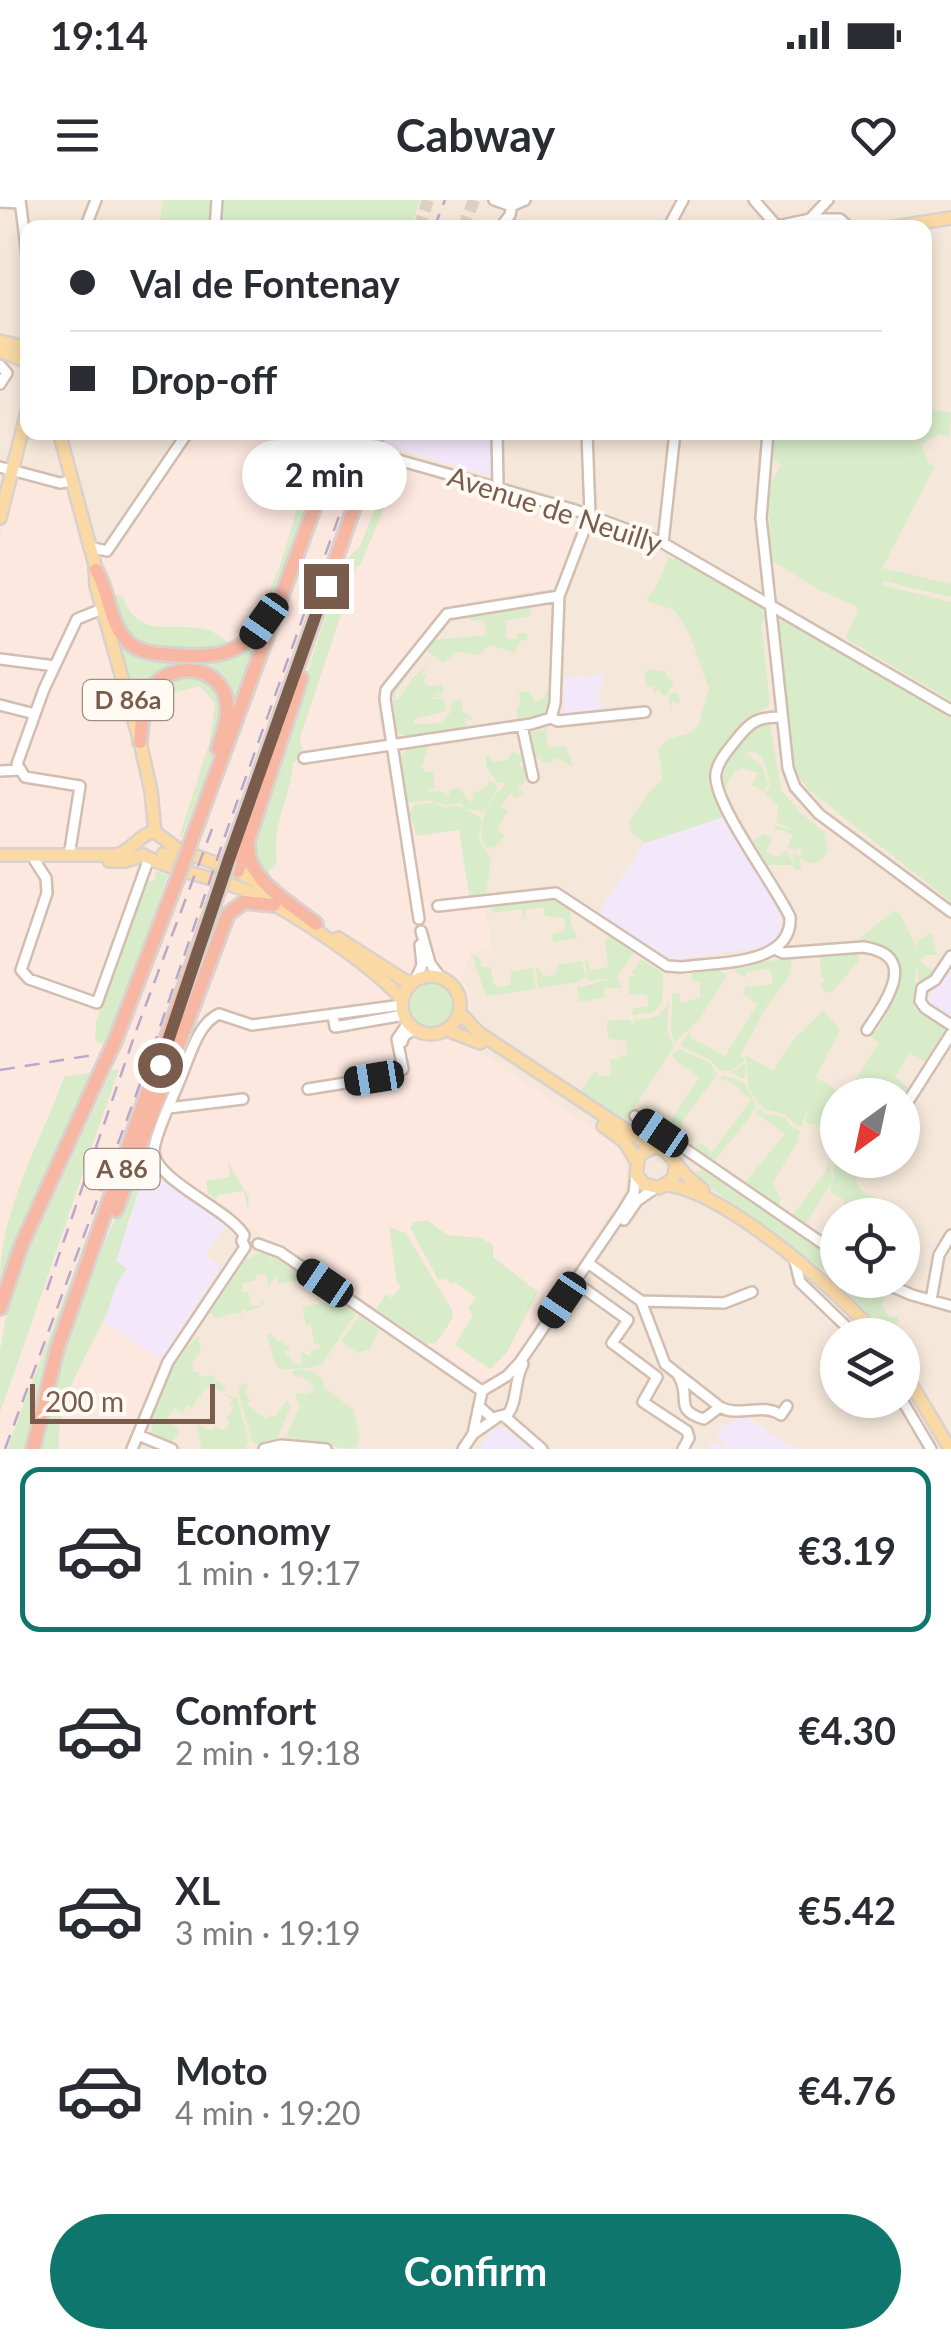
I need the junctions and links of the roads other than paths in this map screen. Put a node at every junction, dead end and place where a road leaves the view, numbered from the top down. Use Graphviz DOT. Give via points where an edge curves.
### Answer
graph roads {
  1 [pos="494,200"];
  2 [pos="525,200"];
  3 [pos="828,200"];
  4 [pos="0,202"];
  5 [pos="20,202"];
  6 [pos="512,203"];
  7 [pos="810,218"];
  8 [pos="800,220"];
  9 [pos="841,220"];
  10 [pos="3,368"];
  11 [pos="0,384"];
  12 [pos="20,430"];
  13 [pos="62,440"];
  14 [pos="183,440"];
  15 [pos="329,440"];
  16 [pos="497,440"];
  17 [pos="588,440"];
  18 [pos="674,440"];
  19 [pos="767,440"];
  20 [pos="371,460"];
  21 [pos="6,468"];
  22 [pos="72,481"];
  23 [pos="498,487"];
  24 [pos="590,515"];
  25 [pos="0,518"];
  26 [pos="663,543"];
  27 [pos="89,547"];
  28 [pos="107,551"];
  29 [pos="292,564"];
  30 [pos="96,568"];
  31 [pos="559,596"];
  32 [pos="770,603"];
  33 [pos="102,609"];
  34 [pos="313,624"];
  35 [pos="0,659"];
  36 [pos="54,666"];
  37 [pos="0,705"];
  38 [pos="951,710"];
  39 [pos="645,712"];
  40 [pos="35,714"];
  41 [pos="780,717"];
  42 [pos="551,718"];
  43 [pos="522,726"];
  44 [pos="140,742"];
  45 [pos="394,746"];
  46 [pos="304,758"];
  47 [pos="218,768"];
  48 [pos="20,770"];
  49 [pos="0,771"];
  50 [pos="533,777"];
  51 [pos="160,836"];
  52 [pos="140,841"];
  53 [pos="248,842"];
  54 [pos="70,852"];
  55 [pos="152,857"];
  56 [pos="0,858"];
  57 [pos="36,861"];
  58 [pos="238,871"];
  59 [pos="274,905"];
  60 [pos="951,912"];
  61 [pos="316,924"];
  62 [pos="777,950"];
  63 [pos="951,956"];
  64 [pos="440,977"];
  65 [pos="415,978"];
  66 [pos="460,1013"];
  67 [pos="406,1014"];
  68 [pos="951,1025"];
  69 [pos="448,1030"];
  70 [pos="866,1030"];
  71 [pos="951,1034"];
  72 [pos="920,1083"];
  73 [pos="308,1089"];
  74 [pos="242,1099"];
  75 [pos="169,1108"];
  76 [pos="634,1116"];
  77 [pos="669,1150"];
  78 [pos="636,1168"];
  79 [pos="661,1186"];
  80 [pos="722,1207"];
  81 [pos="244,1234"];
  82 [pos="951,1236"];
  83 [pos="820,1243"];
  84 [pos="258,1244"];
  85 [pos="245,1247"];
  86 [pos="794,1257"];
  87 [pos="589,1265"];
  88 [pos="82,1280"];
  89 [pos="579,1286"];
  90 [pos="752,1292"];
  91 [pos="920,1296"];
  92 [pos="931,1300"];
  93 [pos="641,1301"];
  94 [pos="0,1304"];
  95 [pos="951,1306"];
  96 [pos="837,1318"];
  97 [pos="860,1318"];
  98 [pos="532,1348"];
  99 [pos="677,1375"];
  100 [pos="494,1383"];
  101 [pos="482,1390"];
  102 [pos="513,1394"];
  103 [pos="920,1399"];
  104 [pos="480,1407"];
  105 [pos="720,1407"];
  106 [pos="772,1408"];
  107 [pos="500,1417"];
  108 [pos="913,1418"];
  109 [pos="138,1434"];
  110 [pos="474,1434"];
  111 [pos="33,1449"];
  112 [pos="132,1449"];
  113 [pos="172,1449"];
  114 [pos="264,1449"];
  115 [pos="326,1449"];
  116 [pos="463,1449"];
  117 [pos="542,1449"];
  118 [pos="683,1449"];
  119 [pos="931,1449"];
  120 [pos="950,1449"];
  1 -- 6 [label="street"];
  2 -- 6 [label="street"];
  3 -- 7 [label="street"];
  4 -- 5 [label="street"];
  7 -- 8 [label="street"];
  7 -- 9 [label="street"];
  10 -- 11 [label="street"];
  12 -- 21 [label="main road"];
  13 -- 22 [label="main road, D 86a"];
  14 -- 28 [label="street"];
  15 -- 23 [label="street, Avenue de Neuilly, bridge"];
  15 -- 29 [label="highway, A 86"];
  16 -- 23 [label="street"];
  17 -- 24 [label="street"];
  18 -- 26 [label="street"];
  19 -- 32 [label="street" via="761,518"];
  20 -- 34 [label="highway, A 86"];
  21 -- 22 [label="street"];
  21 -- 25 [label="main road"];
  22 -- 27 [label="main road, D 86a"];
  23 -- 24 [label="street, Avenue de Neuilly"];
  24 -- 26 [label="street, Avenue de Neuilly"];
  24 -- 31 [label="street"];
  26 -- 32 [label="street, Avenue de Neuilly"];
  27 -- 28 [label="street"];
  27 -- 30 [label="main road, D 86a"];
  28 -- 30 [label="street"];
  29 -- 30 [label="highway" via="252,638 222,656 197,658 129,643"];
  29 -- 47 [label="highway, A 86"];
  30 -- 33 [label="main road, D 86a"];
  31 -- 42 [label="street"];
  31 -- 45 [label="street" via="441,619 386,690"];
  32 -- 38 [label="street, Avenue de Neuilly"];
  32 -- 41 [label="street"];
  33 -- 36 [label="street" via="77,620"];
  33 -- 44 [label="main road, D 86a"];
  34 -- 53 [label="highway"];
  34 -- 88 [label="highway, A 86, bridge"];
  35 -- 36 [label="street"];
  36 -- 40 [label="street"];
  37 -- 40 [label="street"];
  39 -- 42 [label="street"];
  40 -- 48 [label="street"];
  41 -- 60 [label="street" via="788,768 804,799"];
  41 -- 62 [label="street" via="749,724 715,778 722,802 789,913 790,931"];
  42 -- 43 [label="street"];
  43 -- 45 [label="street"];
  43 -- 50 [label="street"];
  44 -- 47 [label="highway" via="143,710 157,681 196,670 220,685 227,700"];
  44 -- 51 [label="main road, D 86a"];
  45 -- 46 [label="street"];
  45 -- 62 [label="street" via="426,910 556,893 674,968"];
  47 -- 94 [label="highway, A 86, bridge" via="115,1040"];
  48 -- 49 [label="street"];
  48 -- 54 [label="street" via="25,777 80,786"];
  51 -- 52 [label="main road" via="147,833"];
  51 -- 55 [label="main road"];
  51 -- 58 [label="main road"];
  52 -- 54 [label="main road" via="118,855"];
  52 -- 55 [label="main road"];
  53 -- 58 [label="highway"];
  53 -- 61 [label="highway" via="257,876"];
  54 -- 56 [label="main road"];
  55 -- 57 [label="main road"];
  55 -- 57 [label="street" via="97,1003 21,970 47,894"];
  55 -- 58 [label="main road" via="233,876"];
  55 -- 59 [label="main road"];
  56 -- 57 [label="main road"];
  58 -- 61 [label="main road"];
  59 -- 67 [label="main road" via="384,980"];
  59 -- 88 [label="highway" via="244,902 228,914 138,1156"];
  61 -- 65 [label="main road"];
  62 -- 70 [label="street" via="863,947 887,958 896,968 896,983"];
  63 -- 68 [label="street" via="922,988 920,1001"];
  64 -- 65 [label="main road"];
  64 -- 65 [label="street" via="422,934"];
  64 -- 66 [label="main road" via="456,988"];
  65 -- 67 [label="main road"];
  66 -- 69 [label="main road"];
  66 -- 77 [label="main road" via="477,1032"];
  67 -- 69 [label="main road" via="430,1034"];
  67 -- 73 [label="street" via="397,1039 403,1069"];
  67 -- 75 [label="street" via="335,1027 332,1015 250,1025 219,1014 206,1022"];
  69 -- 78 [label="main road" via="473,1038 618,1136"];
  71 -- 72 [label="street"];
  74 -- 75 [label="street"];
  75 -- 81 [label="street" via="154,1146 157,1162"];
  76 -- 77 [label="street"];
  77 -- 78 [label="main road" via="644,1151"];
  77 -- 79 [label="main road" via="675,1175"];
  77 -- 80 [label="main road"];
  77 -- 83 [label="street"];
  78 -- 79 [label="main road" via="644,1184"];
  78 -- 87 [label="street" via="630,1200"];
  79 -- 80 [label="main road" via="688,1188"];
  79 -- 87 [label="street" via="637,1202"];
  80 -- 86 [label="main road"];
  81 -- 84 [label="street" via="255,1234"];
  81 -- 85 [label="street"];
  82 -- 92 [label="street" via="939,1255"];
  84 -- 85 [label="street"];
  84 -- 101 [label="street" via="280,1252"];
  85 -- 109 [label="street" via="168,1362"];
  86 -- 96 [label="street" via="800,1282"];
  86 -- 97 [label="main road"];
  87 -- 89 [label="street"];
  87 -- 93 [label="street"];
  87 -- 98 [label="street"];
  88 -- 111 [label="highway, A 86"];
  89 -- 98 [label="street"];
  89 -- 118 [label="street" via="628,1320 612,1343 658,1377 643,1402 688,1431"];
  90 -- 93 [label="street" via="724,1303"];
  91 -- 92 [label="street"];
  92 -- 95 [label="street"];
  93 -- 99 [label="street" via="661,1356"];
  98 -- 100 [label="street"];
  98 -- 102 [label="street"];
  99 -- 105 [label="street"];
  99 -- 105 [label="street" via="687,1412 704,1420"];
  100 -- 101 [label="street"];
  100 -- 102 [label="street"];
  101 -- 104 [label="street"];
  102 -- 107 [label="street" via="513,1407"];
  103 -- 120 [label="main road"];
  104 -- 107 [label="street"];
  104 -- 110 [label="street"];
  105 -- 106 [label="street"];
  107 -- 110 [label="street"];
  107 -- 117 [label="street"];
  108 -- 119 [label="street"];
  109 -- 112 [label="street"];
  109 -- 113 [label="street"];
  110 -- 116 [label="street"];
  114 -- 115 [label="street"];
}
